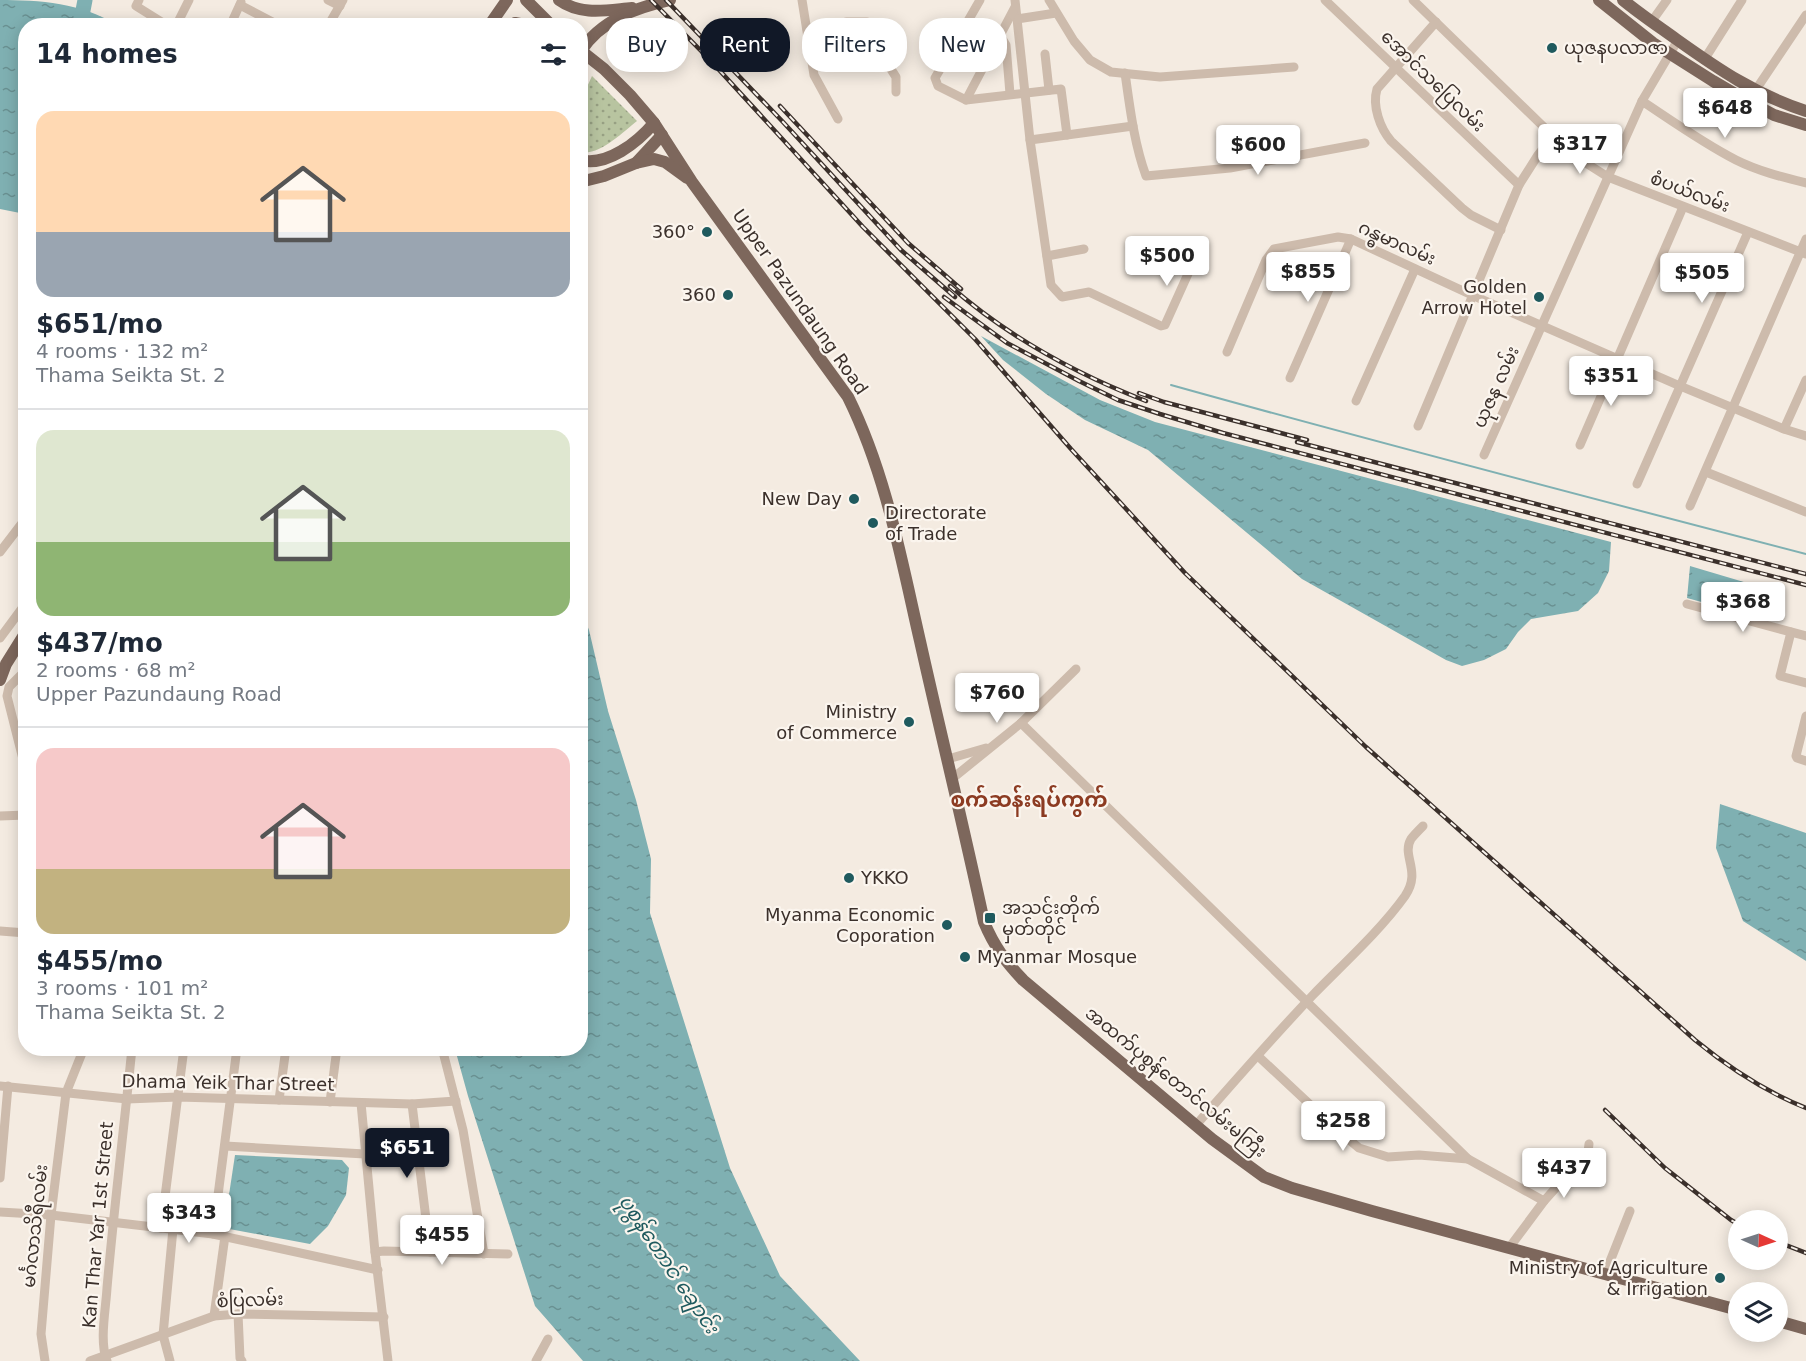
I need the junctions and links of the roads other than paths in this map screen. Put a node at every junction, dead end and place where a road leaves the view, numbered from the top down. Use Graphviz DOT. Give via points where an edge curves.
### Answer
graph roads {
  1 [pos="139,0"];
  2 [pos="189,0"];
  3 [pos="328,0"];
  4 [pos="507,0"];
  5 [pos="526,0"];
  6 [pos="560,0"];
  7 [pos="670,0"];
  8 [pos="802,0"];
  9 [pos="980,0"];
  10 [pos="1049,0"];
  11 [pos="1325,0"];
  12 [pos="1413,0"];
  13 [pos="1599,0"];
  14 [pos="1623,0"];
  15 [pos="1667,0"];
  16 [pos="1742,0"];
  17 [pos="241,3"];
  18 [pos="341,3"];
  19 [pos="1015,4"];
  20 [pos="639,7"];
  21 [pos="1056,13"];
  22 [pos="1806,15"];
  23 [pos="155,18"];
  24 [pos="180,18"];
  25 [pos="234,18"];
  26 [pos="266,18"];
  27 [pos="333,18"];
  28 [pos="495,18"];
  29 [pos="544,18"];
  30 [pos="805,18"];
  31 [pos="1017,19"];
  32 [pos="1007,21"];
  33 [pos="1652,21"];
  34 [pos="1436,22"];
  35 [pos="1678,40"];
  36 [pos="588,42"];
  37 [pos="1669,53"];
  38 [pos="1045,54"];
  39 [pos="588,56"];
  40 [pos="1007,57"];
  41 [pos="1704,60"];
  42 [pos="1294,67"];
  43 [pos="1395,67"];
  44 [pos="814,72"];
  45 [pos="893,72"];
  46 [pos="981,72"];
  47 [pos="1125,73"];
  48 [pos="1048,90"];
  49 [pos="1755,91"];
  50 [pos="896,92"];
  51 [pos="1025,93"];
  52 [pos="1010,94"];
  53 [pos="966,100"];
  54 [pos="1642,101"];
  55 [pos="1806,111"];
  56 [pos="838,119"];
  57 [pos="654,123"];
  58 [pos="1806,125"];
  59 [pos="1133,126"];
  60 [pos="662,135"];
  61 [pos="1067,135"];
  62 [pos="1553,136"];
  63 [pos="1030,140"];
  64 [pos="1365,143"];
  65 [pos="588,161"];
  66 [pos="636,163"];
  67 [pos="1608,177"];
  68 [pos="588,180"];
  69 [pos="692,182"];
  70 [pos="1806,183"];
  71 [pos="1519,185"];
  72 [pos="1683,207"];
  73 [pos="1500,230"];
  74 [pos="1748,232"];
  75 [pos="1351,239"];
  76 [pos="1806,239"];
  77 [pos="1084,249"];
  78 [pos="1804,253"];
  79 [pos="1047,256"];
  80 [pos="1192,265"];
  81 [pos="1415,268"];
  82 [pos="1474,296"];
  83 [pos="1542,324"];
  84 [pos="1227,352"];
  85 [pos="1618,359"];
  86 [pos="1290,378"];
  87 [pos="1806,380"];
  88 [pos="1680,386"];
  89 [pos="1356,402"];
  90 [pos="1732,407"];
  91 [pos="1418,426"];
  92 [pos="1784,429"];
  93 [pos="1806,436"];
  94 [pos="1580,445"];
  95 [pos="1484,455"];
  96 [pos="1706,472"];
  97 [pos="1637,484"];
  98 [pos="1690,506"];
  99 [pos="1806,512"];
  100 [pos="18,528"];
  101 [pos="0,552"];
  102 [pos="1688,604"];
  103 [pos="18,614"];
  104 [pos="1791,632"];
  105 [pos="1806,636"];
  106 [pos="0,638"];
  107 [pos="18,645"];
  108 [pos="1076,669"];
  109 [pos="18,676"];
  110 [pos="1806,683"];
  111 [pos="4,688"];
  112 [pos="1806,716"];
  113 [pos="1021,723"];
  114 [pos="18,741"];
  115 [pos="991,747"];
  116 [pos="948,759"];
  117 [pos="1806,760"];
  118 [pos="952,778"];
  119 [pos="18,815"];
  120 [pos="0,816"];
  121 [pos="1423,826"];
  122 [pos="984,922"];
  123 [pos="0,931"];
  124 [pos="18,932"];
  125 [pos="1308,1001"];
  126 [pos="81,1056"];
  127 [pos="131,1056"];
  128 [pos="183,1056"];
  129 [pos="236,1056"];
  130 [pos="285,1056"];
  131 [pos="336,1056"];
  132 [pos="444,1056"];
  133 [pos="1258,1056"];
  134 [pos="4,1086"];
  135 [pos="66,1093"];
  136 [pos="178,1097"];
  137 [pos="231,1098"];
  138 [pos="127,1099"];
  139 [pos="279,1100"];
  140 [pos="456,1101"];
  141 [pos="330,1102"];
  142 [pos="360,1103"];
  143 [pos="412,1104"];
  144 [pos="1196,1125"];
  145 [pos="1588,1144"];
  146 [pos="225,1146"];
  147 [pos="365,1154"];
  148 [pos="1468,1159"];
  149 [pos="0,1179"];
  150 [pos="1544,1201"];
  151 [pos="1630,1210"];
  152 [pos="0,1212"];
  153 [pos="51,1215"];
  154 [pos="112,1222"];
  155 [pos="161,1228"];
  156 [pos="173,1229"];
  157 [pos="213,1234"];
  158 [pos="225,1236"];
  159 [pos="1509,1248"];
  160 [pos="375,1252"];
  161 [pos="430,1252"];
  162 [pos="484,1254"];
  163 [pos="508,1254"];
  164 [pos="378,1270"];
  165 [pos="1605,1274"];
  166 [pos="1728,1307"];
  167 [pos="238,1314"];
  168 [pos="214,1316"];
  169 [pos="384,1317"];
  170 [pos="1788,1324"];
  171 [pos="1806,1329"];
  172 [pos="163,1335"];
  173 [pos="548,1339"];
  174 [pos="106,1358"];
  175 [pos="45,1361"];
  176 [pos="90,1361"];
  177 [pos="170,1361"];
  178 [pos="242,1361"];
  179 [pos="388,1361"];
  180 [pos="536,1361"];
  1 -- 23 [label="street" via="136,6"];
  2 -- 24 [label="street"];
  3 -- 18 [label="street"];
  4 -- 28 [label="main road"];
  5 -- 29 [label="main road"];
  6 -- 20 [label="main road" via="581,10"];
  7 -- 20 [label="main road"];
  8 -- 30 [label="street"];
  9 -- 53 [label="street" via="935,78 938,86"];
  10 -- 21 [label="street"];
  11 -- 43 [label="street, အောင်သပြေလမ်း"];
  12 -- 34 [label="street, စံပယ်လမ်း"];
  13 -- 37 [label="main road"];
  14 -- 33 [label="main road"];
  15 -- 33 [label="street"];
  16 -- 41 [label="street"];
  17 -- 25 [label="street"];
  17 -- 26 [label="street"];
  18 -- 27 [label="street"];
  19 -- 31 [label="street"];
  19 -- 32 [label="street"];
  20 -- 36 [label="main road" via="598,30"];
  21 -- 31 [label="street"];
  21 -- 47 [label="street" via="1090,60 1111,72"];
  22 -- 49 [label="street"];
  31 -- 51 [label="street"];
  33 -- 35 [label="main road"];
  34 -- 43 [label="street"];
  34 -- 62 [label="street, စံပယ်လမ်း"];
  35 -- 37 [label="street, ယုဇန လမ်း"];
  35 -- 41 [label="main road"];
  37 -- 54 [label="street, ယုဇန လမ်း"];
  37 -- 58 [label="main road" via="1742,99"];
  38 -- 48 [label="street"];
  39 -- 57 [label="main road"];
  40 -- 52 [label="street"];
  41 -- 49 [label="main road"];
  42 -- 47 [label="street" via="1160,78"];
  43 -- 71 [label="street, အောင်သပြေလမ်း"];
  43 -- 73 [label="street" via="1375,94 1383,132 1471,215"];
  44 -- 56 [label="street"];
  45 -- 50 [label="street"];
  46 -- 53 [label="street"];
  47 -- 59 [label="street"];
  48 -- 51 [label="street"];
  48 -- 61 [label="street" via="1062,90"];
  49 -- 55 [label="main road"];
  51 -- 52 [label="street"];
  51 -- 63 [label="street"];
  52 -- 53 [label="street"];
  54 -- 67 [label="street, ယုဇန လမ်း"];
  54 -- 70 [label="street" via="1737,161"];
  57 -- 60 [label="main road"];
  57 -- 65 [label="main road" via="619,152"];
  59 -- 61 [label="street"];
  59 -- 64 [label="street" via="1146,176 1230,168"];
  60 -- 66 [label="main road"];
  60 -- 69 [label="main road, Upper Pazundaung Road"];
  61 -- 63 [label="street"];
  62 -- 67 [label="street, စံပယ်လမ်း"];
  62 -- 71 [label="street"];
  63 -- 79 [label="street"];
  66 -- 68 [label="main road"];
  66 -- 69 [label="main road" via="659,159"];
  67 -- 72 [label="street, စံပယ်လမ်း"];
  67 -- 83 [label="street, ယုဇန လမ်း"];
  69 -- 116 [label="main road, Upper Pazundaung Road" via="848,397 862,425 894,526"];
  71 -- 73 [label="street"];
  72 -- 74 [label="street, စံပယ်လမ်း"];
  72 -- 85 [label="street"];
  73 -- 82 [label="street"];
  74 -- 78 [label="street, စံပယ်လမ်း"];
  74 -- 88 [label="street"];
  75 -- 81 [label="street, ဂန္ဓမာလမ်း"];
  75 -- 84 [label="street, ဂန္ဓမာလမ်း" via="1338,237 1274,249"];
  75 -- 86 [label="street"];
  76 -- 78 [label="street"];
  77 -- 79 [label="street"];
  78 -- 90 [label="street"];
  79 -- 80 [label="street" via="1051,285 1062,297 1089,292 1161,326 1165,325"];
  81 -- 82 [label="street, ဂန္ဓမာလမ်း"];
  81 -- 89 [label="street"];
  82 -- 83 [label="street, ဂန္ဓမာလမ်း"];
  82 -- 91 [label="street"];
  83 -- 85 [label="street, ဂန္ဓမာလမ်း"];
  83 -- 95 [label="street, ယုဇန လမ်း"];
  85 -- 88 [label="street, ဂန္ဓမာလမ်း"];
  85 -- 94 [label="street"];
  87 -- 92 [label="street"];
  88 -- 90 [label="street, ဂန္ဓမာလမ်း"];
  88 -- 97 [label="street"];
  90 -- 92 [label="street, ဂန္ဓမာလမ်း"];
  90 -- 96 [label="street"];
  92 -- 93 [label="street, ဂန္ဓမာလမ်း"];
  96 -- 98 [label="street"];
  96 -- 99 [label="street"];
  100 -- 101 [label="street"];
  102 -- 104 [label="street"];
  103 -- 106 [label="street"];
  104 -- 105 [label="street"];
  104 -- 110 [label="street" via="1780,676"];
  107 -- 111 [label="main road" via="6,664"];
  108 -- 113 [label="street"];
  109 -- 111 [label="street"];
  111 -- 114 [label="street"];
  112 -- 117 [label="street" via="1796,756"];
  113 -- 115 [label="street"];
  113 -- 125 [label="street"];
  115 -- 116 [label="street"];
  115 -- 118 [label="street"];
  116 -- 118 [label="main road, Upper Pazundaung Road"];
  118 -- 122 [label="main road, Upper Pazundaung Road"];
  119 -- 120 [label="street"];
  121 -- 125 [label="street" via="1410,840 1408,849 1411,886"];
  122 -- 144 [label="main road, အထက်ပုစွန်တောင်လမ်းမကြီး" via="1005,962 1023,980"];
  123 -- 124 [label="street"];
  125 -- 133 [label="street"];
  125 -- 148 [label="street"];
  126 -- 135 [label="street, မင်္ဂလာသိရီလမ်း"];
  127 -- 138 [label="street, Kan Thar Yar 1st Street"];
  128 -- 136 [label="street"];
  129 -- 137 [label="street"];
  130 -- 139 [label="street"];
  131 -- 141 [label="street"];
  132 -- 140 [label="street"];
  133 -- 144 [label="street"];
  133 -- 148 [label="street" via="1359,1148 1388,1157"];
  134 -- 135 [label="street, Dhama Yeik Thar Street"];
  134 -- 149 [label="street"];
  135 -- 138 [label="street, Dhama Yeik Thar Street"];
  135 -- 153 [label="street, မင်္ဂလာသိရီလမ်း"];
  136 -- 137 [label="street, Dhama Yeik Thar Street"];
  136 -- 138 [label="street, Dhama Yeik Thar Street"];
  136 -- 155 [label="street"];
  137 -- 139 [label="street, Dhama Yeik Thar Street"];
  137 -- 146 [label="street"];
  138 -- 154 [label="street, Kan Thar Yar 1st Street"];
  139 -- 141 [label="street, Dhama Yeik Thar Street"];
  140 -- 143 [label="street, Dhama Yeik Thar Street"];
  140 -- 162 [label="street"];
  141 -- 142 [label="street, Dhama Yeik Thar Street"];
  142 -- 143 [label="street, Dhama Yeik Thar Street"];
  142 -- 147 [label="street"];
  143 -- 161 [label="street"];
  144 -- 159 [label="main road, အထက်ပုစွန်တောင်လမ်းမကြီး" via="1263,1177"];
  145 -- 150 [label="street" via="1588,1152"];
  146 -- 147 [label="street"];
  146 -- 157 [label="street"];
  147 -- 160 [label="street"];
  148 -- 150 [label="street"];
  150 -- 159 [label="street"];
  151 -- 165 [label="street"];
  152 -- 153 [label="street"];
  153 -- 154 [label="street"];
  153 -- 175 [label="street, မင်္ဂလာသိရီလမ်း" via="40,1334"];
  154 -- 155 [label="street"];
  154 -- 174 [label="street, Kan Thar Yar 1st Street" via="104,1334"];
  155 -- 156 [label="street"];
  156 -- 157 [label="street"];
  156 -- 172 [label="street"];
  157 -- 158 [label="street"];
  158 -- 164 [label="street"];
  158 -- 168 [label="street"];
  159 -- 165 [label="main road"];
  160 -- 161 [label="street"];
  160 -- 164 [label="street"];
  161 -- 162 [label="street"];
  162 -- 163 [label="street"];
  164 -- 169 [label="street"];
  165 -- 166 [label="main road"];
  167 -- 168 [label="street, စံပြလမ်း"];
  167 -- 169 [label="street, စံပြလမ်း"];
  167 -- 178 [label="street"];
  168 -- 172 [label="street, စံပြလမ်း"];
  169 -- 179 [label="street"];
  170 -- 171 [label="main road"];
  172 -- 174 [label="street, စံပြလမ်း"];
  172 -- 177 [label="street"];
  173 -- 180 [label="street"];
  174 -- 176 [label="street, စံပြလမ်း"];
}
